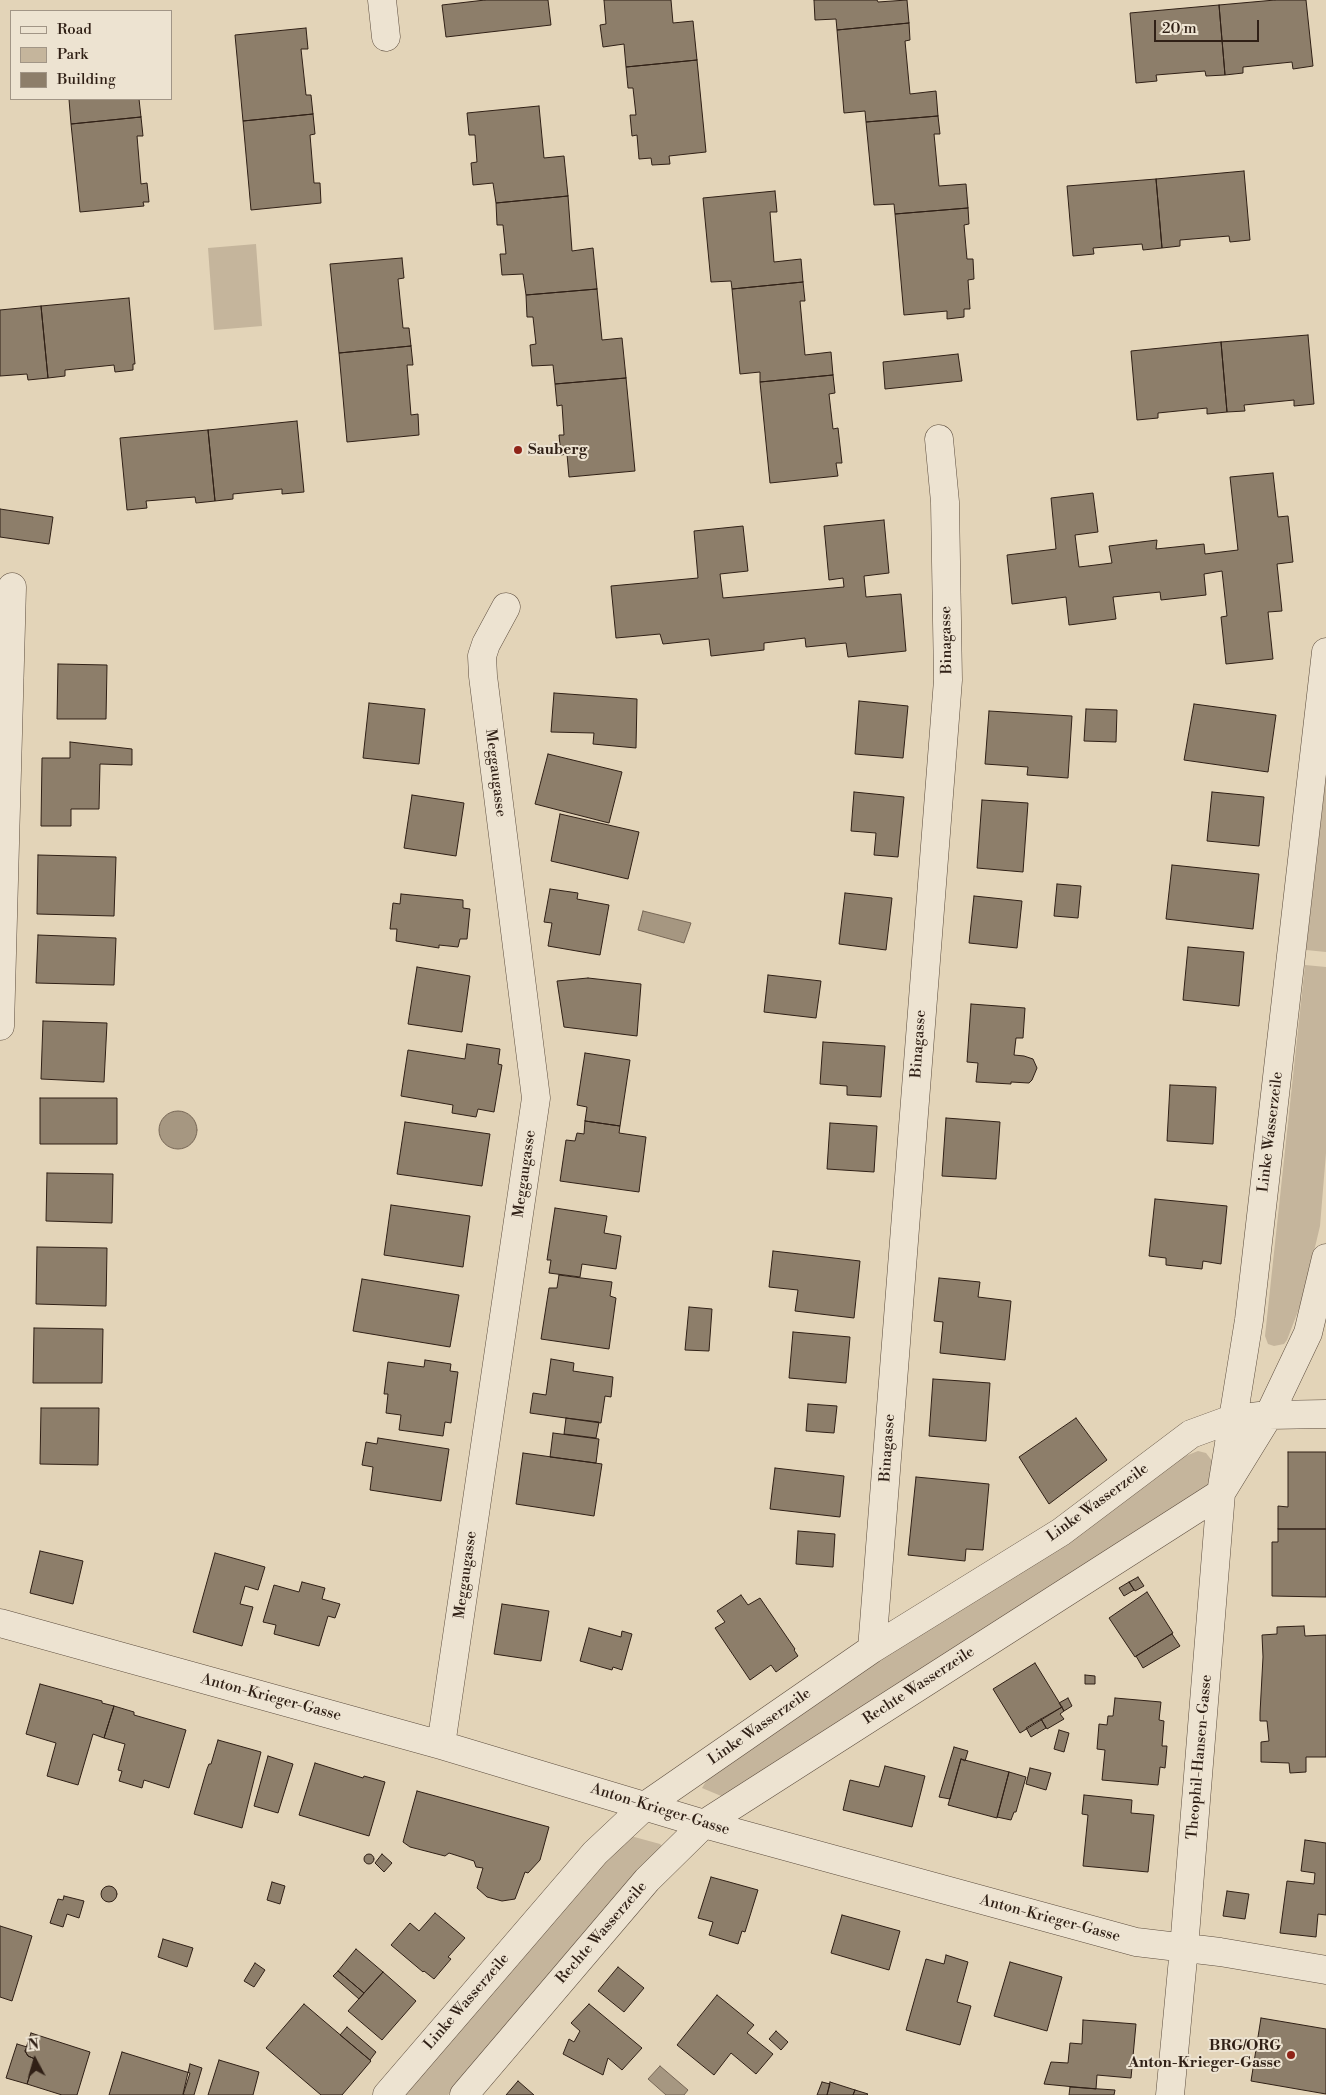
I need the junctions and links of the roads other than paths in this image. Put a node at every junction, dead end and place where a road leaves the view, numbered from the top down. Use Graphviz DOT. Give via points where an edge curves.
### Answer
graph roads {
  1 [pos="382,0"];
  2 [pos="386,37"];
  3 [pos="939,439"];
  4 [pos="12,587"];
  5 [pos="506,607"];
  6 [pos="1326,652"];
  7 [pos="0,1026"];
  8 [pos="1326,1258"];
  9 [pos="1326,1414"];
  10 [pos="1269,1415"];
  11 [pos="1232,1419"];
  12 [pos="1221,1493"];
  13 [pos="0,1623"];
  14 [pos="872,1650"];
  15 [pos="441,1745"];
  16 [pos="645,1806"];
  17 [pos="704,1824"];
  18 [pos="1184,1948"];
  19 [pos="1326,1970"];
  20 [pos="387,2095"];
  21 [pos="464,2095"];
  22 [pos="1170,2095"];
  1 -- 2 [label="street"];
  3 -- 14 [label="street, Binagasse" via="945,502 948,680"];
  4 -- 7 [label="street"];
  5 -- 15 [label="street, Meggaugasse" via="486,644 482,656 483,676 536,1098"];
  6 -- 11 [label="street, Linke Wasserzeile" via="1249,1320"];
  8 -- 10 [label="street, Rechte Wasserzeile" via="1308,1333"];
  9 -- 10 [label="street"];
  10 -- 11 [label="street"];
  10 -- 12 [label="street, Rechte Wasserzeile"];
  11 -- 12 [label="street, Theophil-Hansen-Gasse"];
  11 -- 14 [label="street, Linke Wasserzeile" via="1191,1434 1061,1532"];
  12 -- 17 [label="street, Rechte Wasserzeile"];
  12 -- 18 [label="street, Theophil-Hansen-Gasse"];
  13 -- 15 [label="street, Anton-Krieger-Gasse"];
  14 -- 16 [label="street, Linke Wasserzeile"];
  15 -- 16 [label="street, Anton-Krieger-Gasse"];
  16 -- 17 [label="street, Anton-Krieger-Gasse"];
  16 -- 20 [label="street, Linke Wasserzeile" via="595,1853"];
  17 -- 18 [label="street, Anton-Krieger-Gasse" via="1136,1942"];
  17 -- 21 [label="street, Rechte Wasserzeile" via="647,1880"];
  18 -- 19 [label="street, Anton-Krieger-Gasse"];
  18 -- 22 [label="street, Theophil-Hansen-Gasse"];
}
